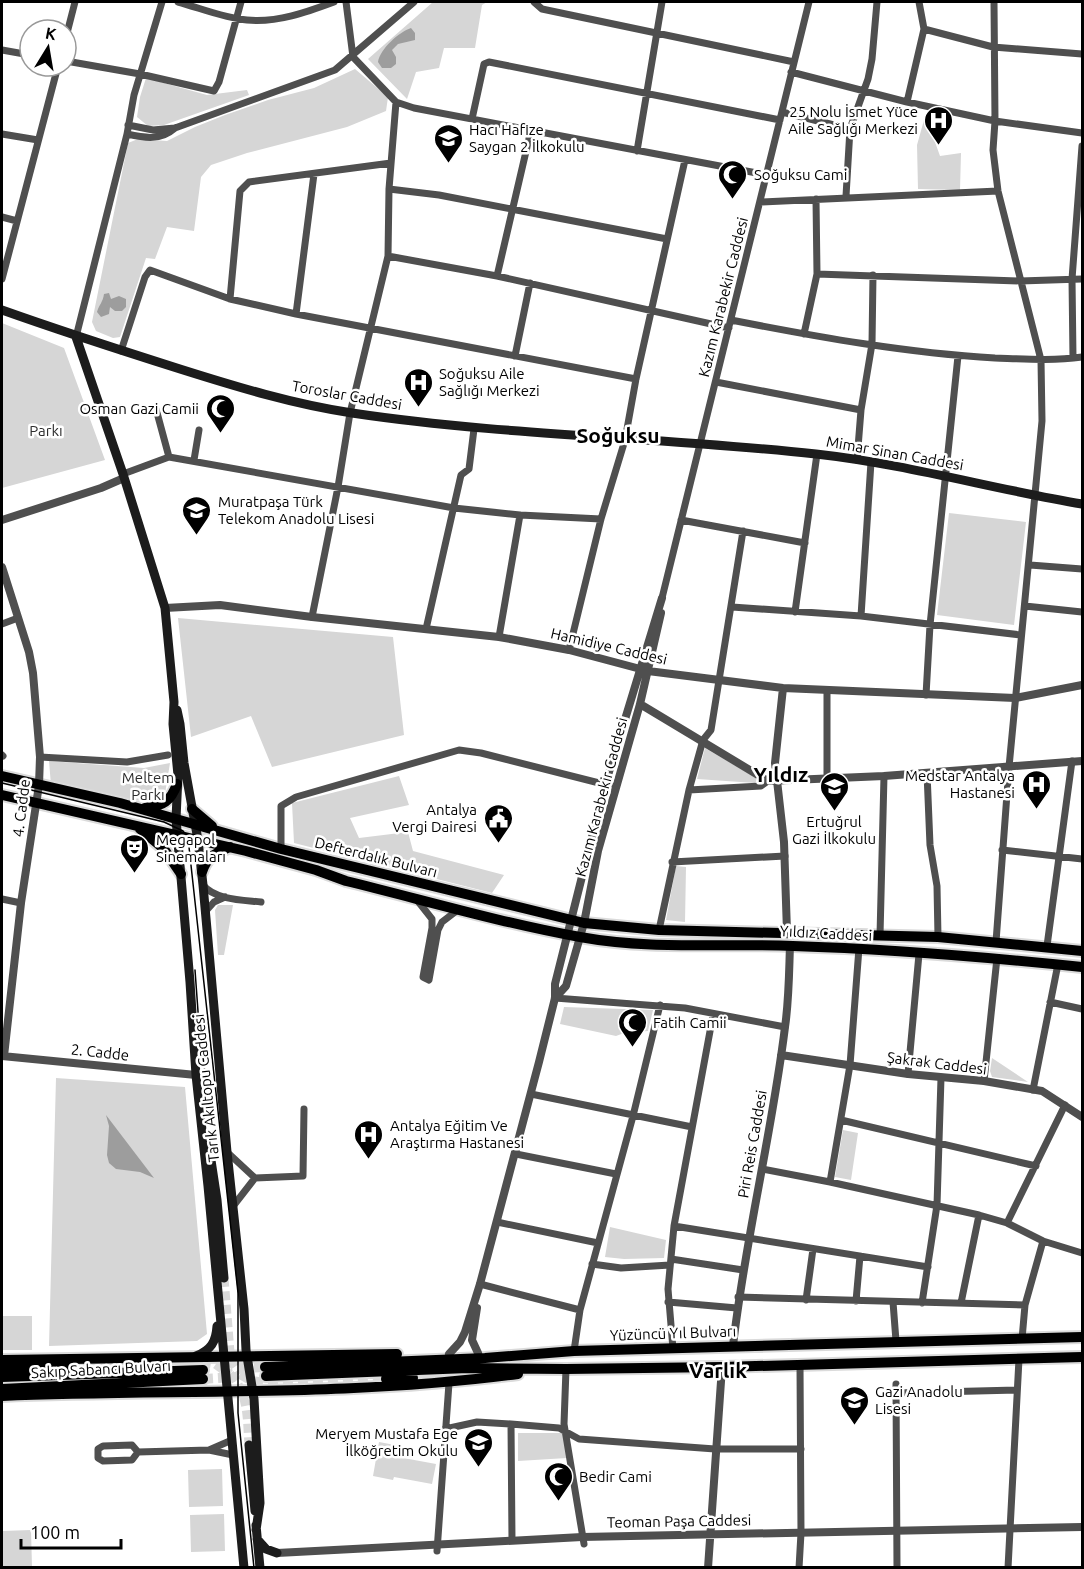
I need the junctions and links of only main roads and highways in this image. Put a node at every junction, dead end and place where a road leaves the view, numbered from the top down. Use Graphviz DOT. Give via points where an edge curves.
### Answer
graph roads {
  1 [pos="2,310"];
  2 [pos="75,337"];
  3 [pos="701,442"];
  4 [pos="1083,504"];
  5 [pos="174,702"];
  6 [pos="2,776"];
  7 [pos="177,784"];
  8 [pos="2,795"];
  9 [pos="141,809"];
  10 [pos="192,809"];
  11 [pos="176,819"];
  12 [pos="194,824"];
  13 [pos="138,827"];
  14 [pos="226,833"];
  15 [pos="178,836"];
  16 [pos="198,840"];
  17 [pos="230,847"];
  18 [pos="201,872"];
  19 [pos="181,874"];
  20 [pos="571,921"];
  21 [pos="568,934"];
  22 [pos="1083,951"];
  23 [pos="1083,967"];
  24 [pos="198,1100"];
  25 [pos="224,1278"];
  26 [pos="220,1306"];
  27 [pos="245,1333"];
  28 [pos="1083,1337"];
  29 [pos="553,1353"];
  30 [pos="272,1356"];
  31 [pos="247,1357"];
  32 [pos="1083,1357"];
  33 [pos="190,1358"];
  34 [pos="224,1358"];
  35 [pos="2,1360"];
  36 [pos="66,1367"];
  37 [pos="2,1369"];
  38 [pos="554,1369"];
  39 [pos="2,1377"];
  40 [pos="386,1379"];
  41 [pos="2,1389"];
  42 [pos="227,1390"];
  43 [pos="252,1390"];
  44 [pos="2,1396"];
  45 [pos="249,1445"];
  46 [pos="257,1534"];
  47 [pos="244,1568"];
  48 [pos="261,1568"];
  1 -- 2 [label="main road, Toroslar Caddesi"];
  2 -- 3 [label="main road, Toroslar Caddesi" via="271,397 350,413 474,429"];
  2 -- 5 [label="main road" via="165,608"];
  3 -- 4 [label="main road, Mimar Sinan Caddesi" via="871,462"];
  5 -- 7 [label="main road, Tarık Akıltopu Caddesi"];
  5 -- 10 [label="main road, Tarık Akıltopu Caddesi"];
  6 -- 9 [label="main road, Defterdalık Bulvarı"];
  7 -- 9 [label="main road" via="168,801"];
  7 -- 11 [label="main road, Tarık Akıltopu Caddesi"];
  8 -- 13 [label="main road, Defterdalık Bulvarı"];
  9 -- 11 [label="main road, Defterdalık Bulvarı"];
  10 -- 12 [label="main road, Tarık Akıltopu Caddesi"];
  10 -- 14 [label="main road" via="202,820"];
  11 -- 12 [label="main road, Defterdalık Bulvarı"];
  11 -- 15 [label="main road, Tarık Akıltopu Caddesi"];
  12 -- 14 [label="main road, Defterdalık Bulvarı"];
  12 -- 16 [label="main road, Tarık Akıltopu Caddesi"];
  13 -- 15 [label="main road, Defterdalık Bulvarı"];
  13 -- 19 [label="main road" via="164,849"];
  14 -- 20 [label="main road, Defterdalık Bulvarı"];
  15 -- 16 [label="main road, Defterdalık Bulvarı"];
  15 -- 19 [label="main road, Tarık Akıltopu Caddesi"];
  16 -- 17 [label="main road, Defterdalık Bulvarı"];
  16 -- 18 [label="main road, Tarık Akıltopu Caddesi"];
  17 -- 18 [label="main road" via="211,855"];
  17 -- 21 [label="main road, Defterdalık Bulvarı" via="346,881"];
  18 -- 27 [label="main road, Tarık Akıltopu Caddesi"];
  19 -- 24 [label="main road, Tarık Akıltopu Caddesi"];
  20 -- 22 [label="main road, Yıldız Caddesi" via="659,930 938,937"];
  21 -- 23 [label="main road, Yıldız Caddesi" via="660,946 859,948"];
  24 -- 25 [label="main road" via="214,1170"];
  24 -- 26 [label="main road, Tarık Akıltopu Caddesi"];
  26 -- 33 [label="main road" via="215,1341 208,1350"];
  26 -- 34 [label="main road, Tarık Akıltopu Caddesi"];
  27 -- 30 [label="main road" via="254,1350"];
  27 -- 31 [label="main road, Tarık Akıltopu Caddesi"];
  28 -- 29 [label="main road, Yüzüncü Yıl Bulvarı"];
  29 -- 30 [label="main road"];
  29 -- 38 [label="main road, Yüzüncü Yıl Bulvarı" via="266,1371"];
  30 -- 31 [label="main road"];
  31 -- 34 [label="main road"];
  31 -- 43 [label="main road, Tarık Akıltopu Caddesi"];
  32 -- 38 [label="main road, Yüzüncü Yıl Bulvarı"];
  33 -- 34 [label="main road"];
  33 -- 35 [label="main road"];
  34 -- 42 [label="main road, Tarık Akıltopu Caddesi"];
  36 -- 37 [label="main road"];
  38 -- 40 [label="main road"];
  38 -- 43 [label="main road" via="449,1383"];
  39 -- 41 [label="main road, Sakıp Sabancı Bulvarı" via="203,1374"];
  42 -- 43 [label="main road"];
  42 -- 44 [label="main road"];
  42 -- 47 [label="main road"];
  43 -- 46 [label="main road" via="260,1503"];
  45 -- 46 [label="main road"];
  46 -- 48 [label="main road"];
  46 -- 48 [label="main road" via="263,1547 277,1553 264,1557"];
}
